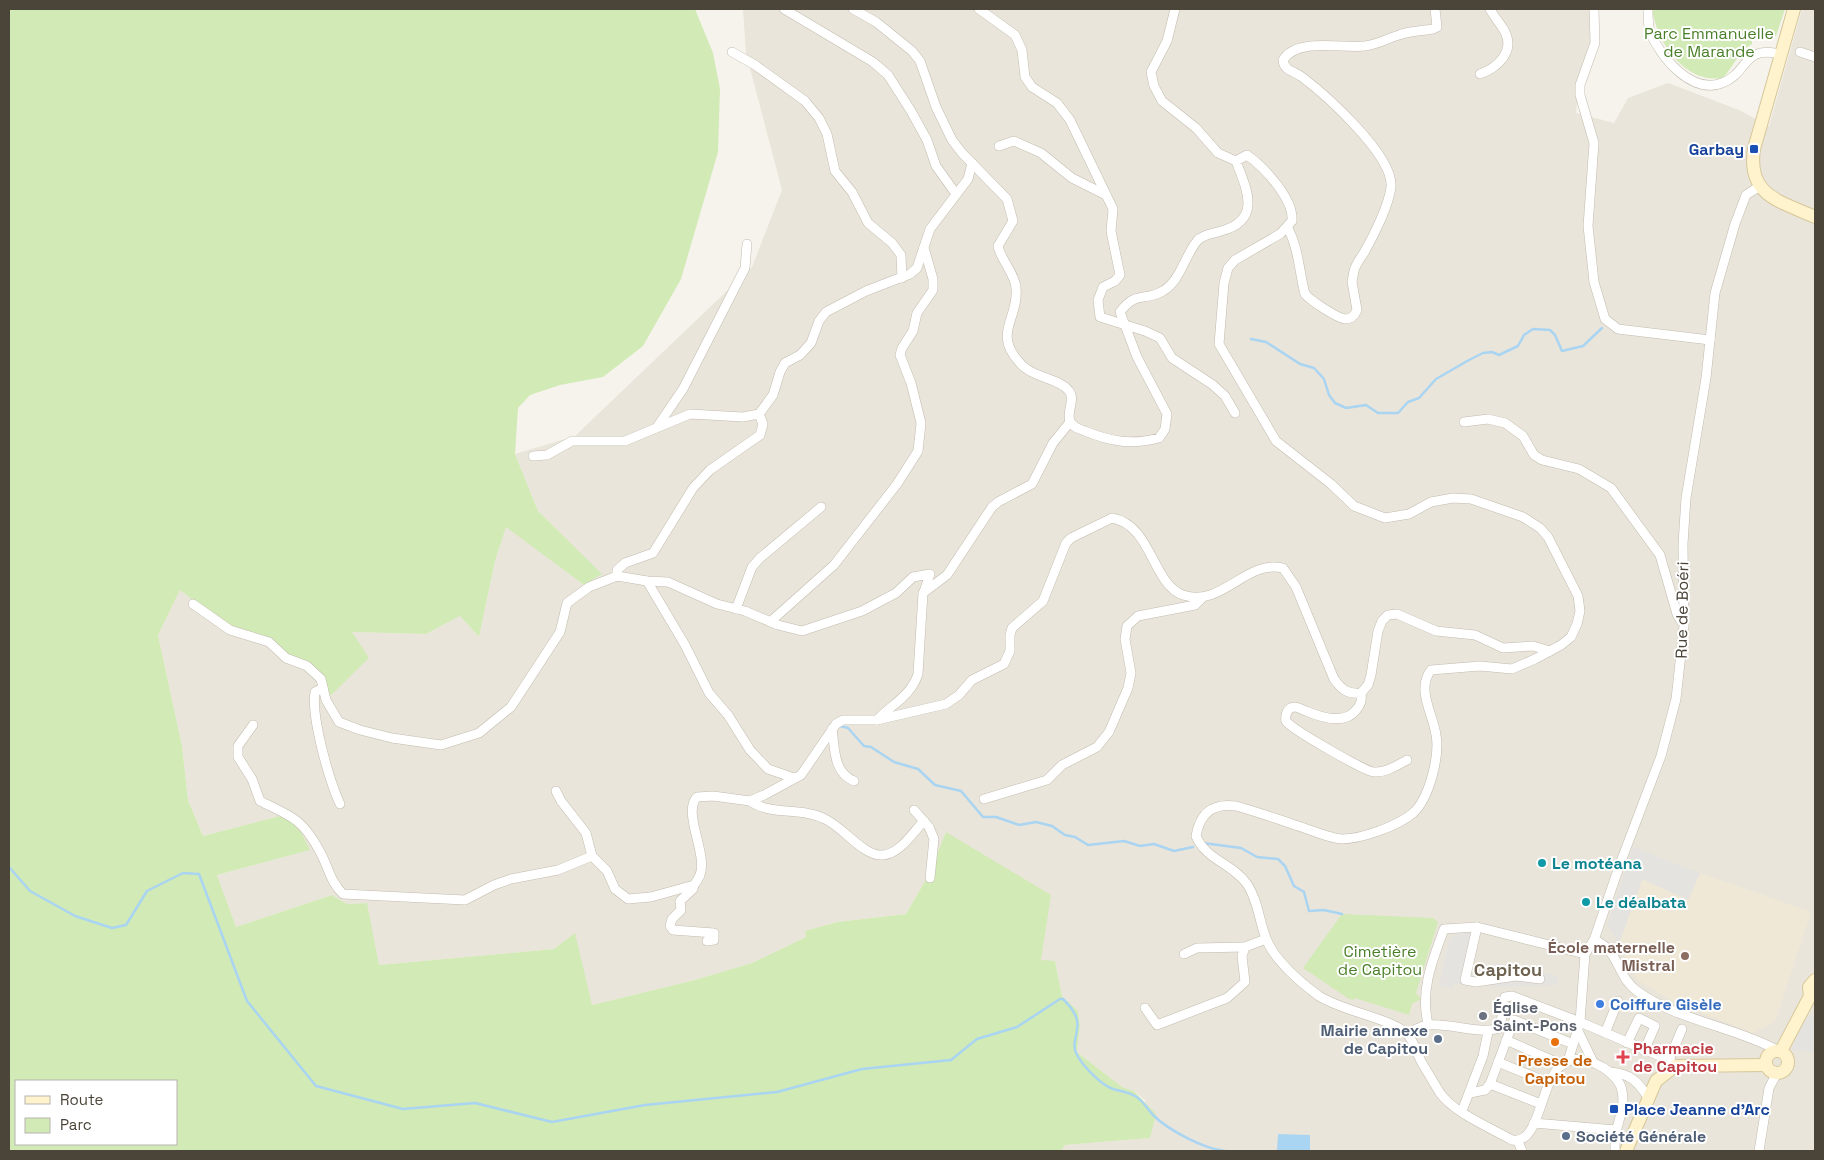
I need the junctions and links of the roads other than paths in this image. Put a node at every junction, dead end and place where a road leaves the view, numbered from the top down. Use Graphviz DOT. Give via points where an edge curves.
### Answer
graph roads {
  1 [pos="784,9"];
  2 [pos="853,9"];
  3 [pos="979,9"];
  4 [pos="1175,9"];
  5 [pos="1435,9"];
  6 [pos="1490,9"];
  7 [pos="1594,9"];
  8 [pos="1648,9"];
  9 [pos="1794,9"];
  10 [pos="732,52"];
  11 [pos="1800,52"];
  12 [pos="1780,54"];
  13 [pos="1815,57"];
  14 [pos="1480,74"];
  15 [pos="999,146"];
  16 [pos="1236,161"];
  17 [pos="972,163"];
  18 [pos="1760,186"];
  19 [pos="956,194"];
  20 [pos="1106,195"];
  21 [pos="1815,217"];
  22 [pos="1288,228"];
  23 [pos="748,244"];
  24 [pos="924,246"];
  25 [pos="902,278"];
  26 [pos="1123,324"];
  27 [pos="1710,340"];
  28 [pos="1235,413"];
  29 [pos="759,414"];
  30 [pos="1070,422"];
  31 [pos="1464,422"];
  32 [pos="657,427"];
  33 [pos="533,456"];
  34 [pos="821,507"];
  35 [pos="617,576"];
  36 [pos="647,582"];
  37 [pos="923,593"];
  38 [pos="1203,597"];
  39 [pos="193,604"];
  40 [pos="736,609"];
  41 [pos="1684,621"];
  42 [pos="770,622"];
  43 [pos="1550,651"];
  44 [pos="323,688"];
  45 [pos="1361,693"];
  46 [pos="877,720"];
  47 [pos="253,725"];
  48 [pos="832,729"];
  49 [pos="1407,760"];
  50 [pos="794,778"];
  51 [pos="854,781"];
  52 [pos="556,791"];
  53 [pos="984,799"];
  54 [pos="750,800"];
  55 [pos="340,804"];
  56 [pos="914,810"];
  57 [pos="924,821"];
  58 [pos="592,856"];
  59 [pos="930,878"];
  60 [pos="694,885"];
  61 [pos="1477,927"];
  62 [pos="1266,939"];
  63 [pos="1594,940"];
  64 [pos="707,941"];
  65 [pos="1245,947"];
  66 [pos="1184,954"];
  67 [pos="1585,954"];
  68 [pos="1815,968"];
  69 [pos="1540,979"];
  70 [pos="1814,981"];
  71 [pos="1812,998"];
  72 [pos="1618,1001"];
  73 [pos="1144,1008"];
  74 [pos="1428,1024"];
  75 [pos="1579,1026"];
  76 [pos="1682,1029"];
  77 [pos="1488,1032"];
  78 [pos="1605,1033"];
  79 [pos="1407,1034"];
  80 [pos="1506,1040"];
  81 [pos="1627,1043"];
  82 [pos="1573,1044"];
  83 [pos="1644,1051"];
  84 [pos="1779,1051"];
  85 [pos="1498,1062"];
  86 [pos="1593,1062"];
  87 [pos="1565,1063"];
  88 [pos="1672,1063"];
  89 [pos="1766,1065"];
  90 [pos="1610,1072"];
  91 [pos="1777,1073"];
  92 [pos="1549,1083"];
  93 [pos="1490,1084"];
  94 [pos="1470,1093"];
  95 [pos="1648,1096"];
  96 [pos="1541,1104"];
  97 [pos="1462,1111"];
  98 [pos="1534,1123"];
  99 [pos="1616,1130"];
  100 [pos="1518,1141"];
  101 [pos="1523,1151"];
  102 [pos="1615,1151"];
  103 [pos="1626,1151"];
  104 [pos="1759,1151"];
  1 -- 19 [label="street" via="874,62 888,75 923,132 936,166"];
  2 -- 17 [label="street" via="876,22 916,56 952,140"];
  3 -- 20 [label="street" via="1016,35 1022,50 1025,77 1032,87 1056,103 1070,120"];
  4 -- 16 [label="street" via="1167,41 1151,72 1154,86 1162,101 1196,128 1218,153"];
  5 -- 22 [label="street" via="1437,27 1434,29 1398,35 1389,41 1363,46 1302,48 1286,56 1283,63 1342,113 1376,148 1388,167 1389,199 1354,271 1352,282 1356,314 1346,319 1339,317 1305,294 1301,263"];
  6 -- 14 [label="street" via="1508,41 1499,65"];
  7 -- 27 [label="street" via="1595,43 1580,85 1580,95 1594,143 1588,226 1594,282 1605,319 1618,329"];
  8 -- 12 [label="street" via="1650,30 1658,47 1689,79 1699,83 1709,86 1721,84 1735,75 1750,57 1762,52"];
  9 -- 12 [label="main road"];
  10 -- 25 [label="street" via="805,101 820,118 835,171 852,192 868,223 892,243 900,255"];
  11 -- 13 [label="street"];
  12 -- 18 [label="main road" via="1754,149 1752,171"];
  15 -- 20 [label="street" via="1014,141 1041,153 1072,178"];
  16 -- 22 [label="street" via="1247,155 1263,166 1290,205 1292,215"];
  16 -- 26 [label="street" via="1250,196 1245,218 1234,228 1201,237 1190,250 1177,278 1162,291 1129,300 1120,312"];
  17 -- 19 [label="street" via="968,179"];
  17 -- 30 [label="street" via="1007,199 1013,221 998,246 1017,289 1006,340 1020,365 1070,391"];
  18 -- 21 [label="main road" via="1772,198"];
  18 -- 27 [label="street, Rue de Boéri" via="1746,194 1735,224 1715,293"];
  19 -- 24 [label="street" via="930,229"];
  20 -- 26 [label="street" via="1113,209 1111,231 1120,274 1115,281 1103,287 1098,300 1100,317"];
  22 -- 43 [label="street" via="1235,260 1228,268 1219,344 1276,441 1354,506 1385,518 1409,514 1431,502 1471,499 1523,517 1540,528 1548,537 1579,604 1577,624 1571,636"];
  23 -- 32 [label="street" via="745,268 683,389"];
  24 -- 25 [label="street" via="917,268"];
  24 -- 42 [label="street" via="934,279 933,290 917,313 913,331 900,355 921,423 918,451 897,484 834,565"];
  25 -- 29 [label="street" via="866,291 826,312 811,343 783,368 773,396"];
  26 -- 28 [label="street" via="1160,338 1172,358 1213,385"];
  26 -- 30 [label="street" via="1166,414 1165,429 1159,438 1124,443 1104,439"];
  27 -- 41 [label="street, Rue de Boéri" via="1686,498"];
  29 -- 32 [label="street" via="743,417 690,414"];
  29 -- 35 [label="street" via="762,424 760,435 710,470 693,488 653,553 625,563 617,570"];
  30 -- 37 [label="street" via="1053,443 1032,484 992,507 946,575"];
  31 -- 41 [label="street" via="1488,418 1505,423 1523,436 1534,455 1542,460 1580,470 1611,488 1660,555 1677,614"];
  32 -- 33 [label="street" via="625,441 572,441 547,455"];
  34 -- 40 [label="street" via="756,562"];
  35 -- 36 [label="street"];
  35 -- 44 [label="street" via="589,587 568,603 560,632 522,692 511,707 480,733 441,745 360,730 340,722 326,700"];
  36 -- 40 [label="street" via="668,582"];
  36 -- 50 [label="street" via="709,693 728,715 750,750 768,769"];
  37 -- 42 [label="street" via="930,574 927,573 913,577 896,593 874,606 811,630 791,629"];
  37 -- 46 [label="street" via="915,684"];
  38 -- 45 [label="street" via="1215,594 1266,566 1283,568 1296,587 1334,679 1350,694"];
  38 -- 46 [label="street" via="1181,594 1171,586 1142,540 1127,524 1112,518 1071,538 1066,544 1043,601 1012,628 1010,651 1004,664 972,680 946,704"];
  38 -- 53 [label="street" via="1195,605 1138,616 1127,626 1128,688 1110,732 1097,747 1062,765 1047,780"];
  39 -- 44 [label="street" via="230,630 268,642 286,658 307,666 321,680"];
  40 -- 42 [label="street"];
  41 -- 63 [label="street, Rue de Boéri" via="1676,700 1661,756"];
  43 -- 45 [label="street" via="1533,646 1503,648 1475,634 1436,631 1397,614 1388,615 1378,631 1371,675"];
  43 -- 62 [label="street" via="1512,669 1430,670 1424,687 1436,735 1436,760 1422,802 1400,821 1363,836 1341,838 1236,806 1221,804 1212,808 1197,828 1196,836 1201,848 1228,866 1247,885 1262,920"];
  44 -- 55 [label="street" via="316,692 314,701 317,724"];
  45 -- 49 [label="street" via="1359,707 1347,718 1315,714 1296,707 1286,712 1286,721 1368,771 1383,771"];
  46 -- 48 [label="street" via="843,720"];
  47 -- 58 [label="street" via="238,746 238,757 252,779 260,801 288,812 304,826 335,887 343,894 465,900 511,879 558,870"];
  48 -- 50 [label="street" via="809,767"];
  48 -- 51 [label="street" via="838,767"];
  50 -- 54 [label="street"];
  52 -- 58 [label="street" via="586,833"];
  54 -- 57 [label="street" via="762,807 824,818 849,834 868,853 882,855 900,846"];
  54 -- 60 [label="street" via="702,796 693,801 702,862"];
  56 -- 57 [label="street"];
  57 -- 59 [label="street" via="934,839"];
  58 -- 60 [label="street" via="607,870 615,889 628,899 650,897"];
  60 -- 64 [label="street" via="680,901 681,910 670,926 673,930 714,933 714,940"];
  61 -- 67 [label="street"];
  61 -- 69 [label="street" via="1465,980 1476,982 1516,976"];
  61 -- 74 [label="street" via="1444,930 1425,989"];
  62 -- 65 [label="street"];
  62 -- 79 [label="street" via="1286,968 1320,996"];
  63 -- 67 [label="street, Rue de Boéri"];
  63 -- 84 [label="street" via="1605,944 1611,951 1636,991 1688,1016"];
  65 -- 66 [label="street" via="1197,948"];
  65 -- 73 [label="street" via="1242,956 1246,982 1226,998 1157,1025"];
  67 -- 75 [label="street, Rue de Boéri"];
  68 -- 70 [label="main road"];
  70 -- 71 [label="main road" via="1808,987"];
  71 -- 84 [label="main road"];
  72 -- 78 [label="street"];
  74 -- 77 [label="street"];
  74 -- 79 [label="street"];
  75 -- 77 [label="street" via="1512,996 1505,997 1500,1028"];
  75 -- 78 [label="street"];
  75 -- 82 [label="street, Rue de Boéri"];
  75 -- 86 [label="street"];
  76 -- 88 [label="street"];
  77 -- 94 [label="street"];
  78 -- 81 [label="street"];
  79 -- 97 [label="street" via="1440,1093"];
  80 -- 82 [label="street" via="1514,1020"];
  80 -- 85 [label="street"];
  80 -- 87 [label="street"];
  81 -- 83 [label="street"];
  81 -- 83 [label="street" via="1639,1018 1654,1026"];
  82 -- 87 [label="street, Rue de Boéri"];
  83 -- 88 [label="street"];
  84 -- 89 [label="main road" via="1768,1055"];
  84 -- 91 [label="main road" via="1787,1056 1789,1063 1786,1070"];
  85 -- 92 [label="street"];
  85 -- 93 [label="street"];
  86 -- 87 [label="street" via="1580,1058"];
  86 -- 90 [label="street"];
  87 -- 92 [label="street"];
  88 -- 89 [label="main road"];
  88 -- 95 [label="main road"];
  89 -- 91 [label="main road"];
  90 -- 95 [label="street" via="1634,1078"];
  90 -- 99 [label="street" via="1622,1090 1623,1108"];
  91 -- 104 [label="street" via="1769,1088"];
  92 -- 96 [label="street"];
  93 -- 94 [label="street" via="1485,1090"];
  93 -- 96 [label="street"];
  94 -- 97 [label="street"];
  95 -- 103 [label="main road"];
  96 -- 98 [label="street"];
  97 -- 100 [label="street"];
  98 -- 99 [label="street"];
  98 -- 100 [label="street" via="1529,1135"];
  99 -- 102 [label="street"];
  100 -- 101 [label="street"];
}
